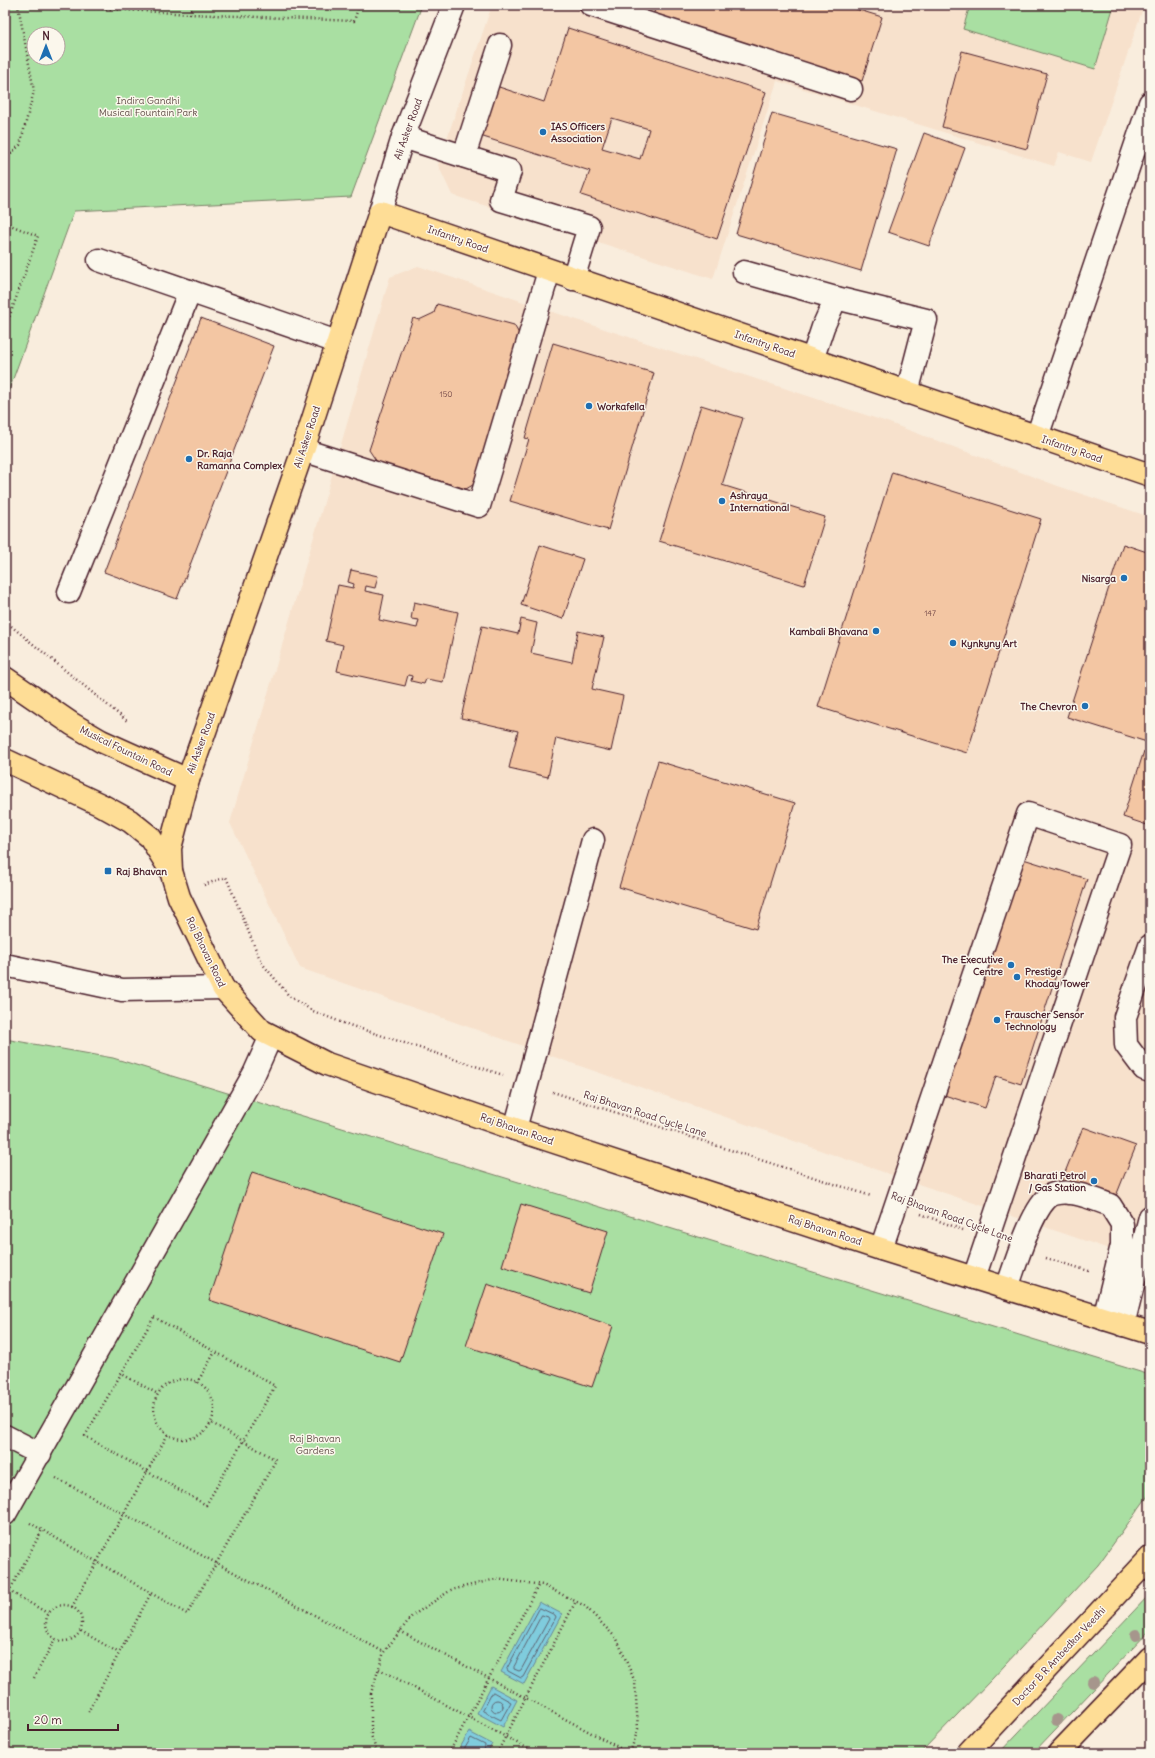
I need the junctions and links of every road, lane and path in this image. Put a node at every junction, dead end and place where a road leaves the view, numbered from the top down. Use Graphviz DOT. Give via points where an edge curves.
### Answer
graph roads {
  1 [pos="18,5"];
  2 [pos="50,5"];
  3 [pos="192,5"];
  4 [pos="359,5"];
  5 [pos="454,5"];
  6 [pos="597,6"];
  7 [pos="190,14"];
  8 [pos="500,45"];
  9 [pos="851,89"];
  10 [pos="1150,103"];
  11 [pos="403,137"];
  12 [pos="464,156"];
  13 [pos="5,159"];
  14 [pos="380,212"];
  15 [pos="5,223"];
  16 [pos="98,260"];
  17 [pos="549,271"];
  18 [pos="744,272"];
  19 [pos="572,279"];
  20 [pos="190,292"];
  21 [pos="836,298"];
  22 [pos="5,329"];
  23 [pos="338,342"];
  24 [pos="812,360"];
  25 [pos="907,393"];
  26 [pos="1037,437"];
  27 [pos="303,450"];
  28 [pos="1150,475"];
  29 [pos="69,592"];
  30 [pos="5,621"];
  31 [pos="5,678"];
  32 [pos="132,724"];
  33 [pos="5,760"];
  34 [pos="188,780"];
  35 [pos="593,840"];
  36 [pos="171,871"];
  37 [pos="204,886"];
  38 [pos="1150,946"];
  39 [pos="5,965"];
  40 [pos="223,988"];
  41 [pos="272,1036"];
  42 [pos="1150,1071"];
  43 [pos="526,1083"];
  44 [pos="515,1129"];
  45 [pos="896,1204"];
  46 [pos="1150,1217"];
  47 [pos="987,1239"];
  48 [pos="881,1249"];
  49 [pos="1020,1250"];
  50 [pos="974,1278"];
  51 [pos="1114,1279"];
  52 [pos="1007,1288"];
  53 [pos="1114,1322"];
  54 [pos="1150,1333"];
  55 [pos="215,1352"];
  56 [pos="94,1358"];
  57 [pos="121,1373"];
  58 [pos="197,1383"];
  59 [pos="158,1394"];
  60 [pos="210,1422"];
  61 [pos="168,1434"];
  62 [pos="5,1436"];
  63 [pos="244,1441"];
  64 [pos="36,1460"];
  65 [pos="147,1472"];
  66 [pos="6,1512"];
  67 [pos="123,1514"];
  68 [pos="42,1530"];
  69 [pos="1150,1558"];
  70 [pos="96,1562"];
  71 [pos="216,1564"];
  72 [pos="539,1584"];
  73 [pos="9,1591"];
  74 [pos="151,1593"];
  75 [pos="5,1599"];
  76 [pos="576,1601"];
  77 [pos="72,1607"];
  78 [pos="49,1614"];
  79 [pos="81,1631"];
  80 [pos="400,1632"];
  81 [pos="56,1639"];
  82 [pos="384,1652"];
  83 [pos="119,1653"];
  84 [pos="1150,1658"];
  85 [pos="378,1669"];
  86 [pos="34,1678"];
  87 [pos="488,1678"];
  88 [pos="526,1698"];
  89 [pos="88,1712"];
  90 [pos="468,1717"];
  91 [pos="505,1737"];
  92 [pos="377,1753"];
  93 [pos="449,1753"];
  94 [pos="497,1753"];
  95 [pos="536,1753"];
  96 [pos="630,1753"];
  97 [pos="968,1753"];
  98 [pos="1059,1753"];
  1 -- 13 [label="path" via="34,91 20,145"];
  2 -- 7 [label="path"];
  3 -- 7 [label="path"];
  4 -- 7 [label="path" via="354,21"];
  5 -- 11 [label="street, Ali Asker Road"];
  6 -- 9 [label="street"];
  8 -- 12 [label="street"];
  10 -- 26 [label="street"];
  11 -- 12 [label="street"];
  11 -- 14 [label="street, Ali Asker Road"];
  12 -- 19 [label="street" via="510,171 501,200 589,227"];
  14 -- 17 [label="main road, Infantry Road"];
  14 -- 23 [label="main road, Ali Asker Road"];
  15 -- 22 [label="path" via="38,236"];
  16 -- 20 [label="street"];
  17 -- 19 [label="main road, Infantry Road"];
  17 -- 27 [label="street" via="479,506"];
  18 -- 21 [label="street"];
  19 -- 24 [label="main road, Infantry Road"];
  20 -- 23 [label="street"];
  20 -- 29 [label="street"];
  21 -- 24 [label="street"];
  21 -- 25 [label="street" via="926,320"];
  23 -- 27 [label="main road, Ali Asker Road"];
  24 -- 25 [label="main road, Infantry Road"];
  25 -- 26 [label="main road, Infantry Road"];
  26 -- 28 [label="main road, Infantry Road"];
  27 -- 34 [label="main road, Ali Asker Road"];
  30 -- 32 [label="path"];
  31 -- 34 [label="main road, Musical Fountain Road" via="101,741"];
  33 -- 36 [label="main road, Raj Bhavan Road" via="130,821 150,837"];
  34 -- 36 [label="main road, Ali Asker Road" via="170,848"];
  35 -- 43 [label="street"];
  36 -- 40 [label="main road, Raj Bhavan Road" via="179,898"];
  37 -- 43 [label="path, Raj Bhavan Road Cycle Lane" via="226,876 261,962 290,997 312,1011"];
  38 -- 42 [label="street" via="1125,1017 1126,1046 1144,1069"];
  39 -- 40 [label="street" via="122,990"];
  40 -- 41 [label="main road, Raj Bhavan Road" via="262,1031"];
  41 -- 44 [label="main road, Raj Bhavan Road" via="327,1064"];
  41 -- 56 [label="street" via="254,1074"];
  43 -- 44 [label="street"];
  43 -- 45 [label="path, Raj Bhavan Road Cycle Lane"];
  44 -- 48 [label="main road, Raj Bhavan Road"];
  45 -- 47 [label="path, Raj Bhavan Road Cycle Lane"];
  45 -- 47 [label="street" via="1028,814 1120,845"];
  45 -- 48 [label="street"];
  46 -- 53 [label="street"];
  47 -- 50 [label="street"];
  48 -- 50 [label="main road, Raj Bhavan Road"];
  49 -- 51 [label="path, Raj Bhavan Road Cycle Lane"];
  49 -- 51 [label="street" via="1042,1204 1052,1194 1077,1194 1110,1205 1122,1224 1122,1245"];
  49 -- 52 [label="street"];
  50 -- 52 [label="main road, Raj Bhavan Road"];
  51 -- 53 [label="street"];
  52 -- 53 [label="main road, Raj Bhavan Road"];
  53 -- 54 [label="main road, Raj Bhavan Road"];
  55 -- 57 [label="path" via="154,1316"];
  55 -- 58 [label="path"];
  55 -- 63 [label="path" via="275,1386"];
  56 -- 57 [label="path"];
  56 -- 64 [label="street"];
  57 -- 59 [label="path"];
  57 -- 65 [label="path" via="85,1436"];
  58 -- 59 [label="path" via="191,1380 178,1380 165,1386"];
  58 -- 60 [label="path" via="204,1387 212,1399 213,1414"];
  59 -- 61 [label="path" via="153,1410 156,1422"];
  60 -- 61 [label="path" via="196,1437 184,1439"];
  60 -- 63 [label="path"];
  61 -- 65 [label="path"];
  62 -- 64 [label="street"];
  63 -- 65 [label="path" via="206,1505"];
  63 -- 71 [label="path" via="276,1460"];
  64 -- 66 [label="street"];
  64 -- 67 [label="path"];
  65 -- 67 [label="path"];
  66 -- 68 [label="path"];
  67 -- 70 [label="path"];
  67 -- 71 [label="path"];
  68 -- 70 [label="path"];
  68 -- 73 [label="path"];
  69 -- 97 [label="main road, Doctor B R Ambedkar Veedhi"];
  70 -- 74 [label="path"];
  70 -- 77 [label="path"];
  71 -- 74 [label="path" via="187,1614"];
  71 -- 82 [label="path"];
  72 -- 76 [label="path"];
  72 -- 80 [label="path" via="496,1579 451,1590 412,1616"];
  72 -- 87 [label="path"];
  73 -- 75 [label="path"];
  73 -- 78 [label="path"];
  74 -- 83 [label="path"];
  76 -- 88 [label="path"];
  76 -- 96 [label="path" via="585,1606 616,1640 635,1682 638,1729"];
  77 -- 78 [label="path" via="61,1605"];
  77 -- 79 [label="path" via="82,1617"];
  78 -- 81 [label="path" via="46,1624 48,1631"];
  79 -- 81 [label="path" via="72,1640 65,1642"];
  79 -- 83 [label="path"];
  80 -- 82 [label="path"];
  80 -- 87 [label="path"];
  81 -- 86 [label="path"];
  82 -- 85 [label="path"];
  83 -- 89 [label="path"];
  84 -- 98 [label="main road"];
  85 -- 90 [label="path"];
  85 -- 92 [label="path" via="371,1693 371,1735"];
  87 -- 88 [label="path"];
  87 -- 90 [label="path"];
  88 -- 91 [label="path"];
  88 -- 96 [label="path"];
  90 -- 91 [label="path"];
  90 -- 93 [label="path"];
  91 -- 94 [label="path"];
  91 -- 95 [label="path"];
}
